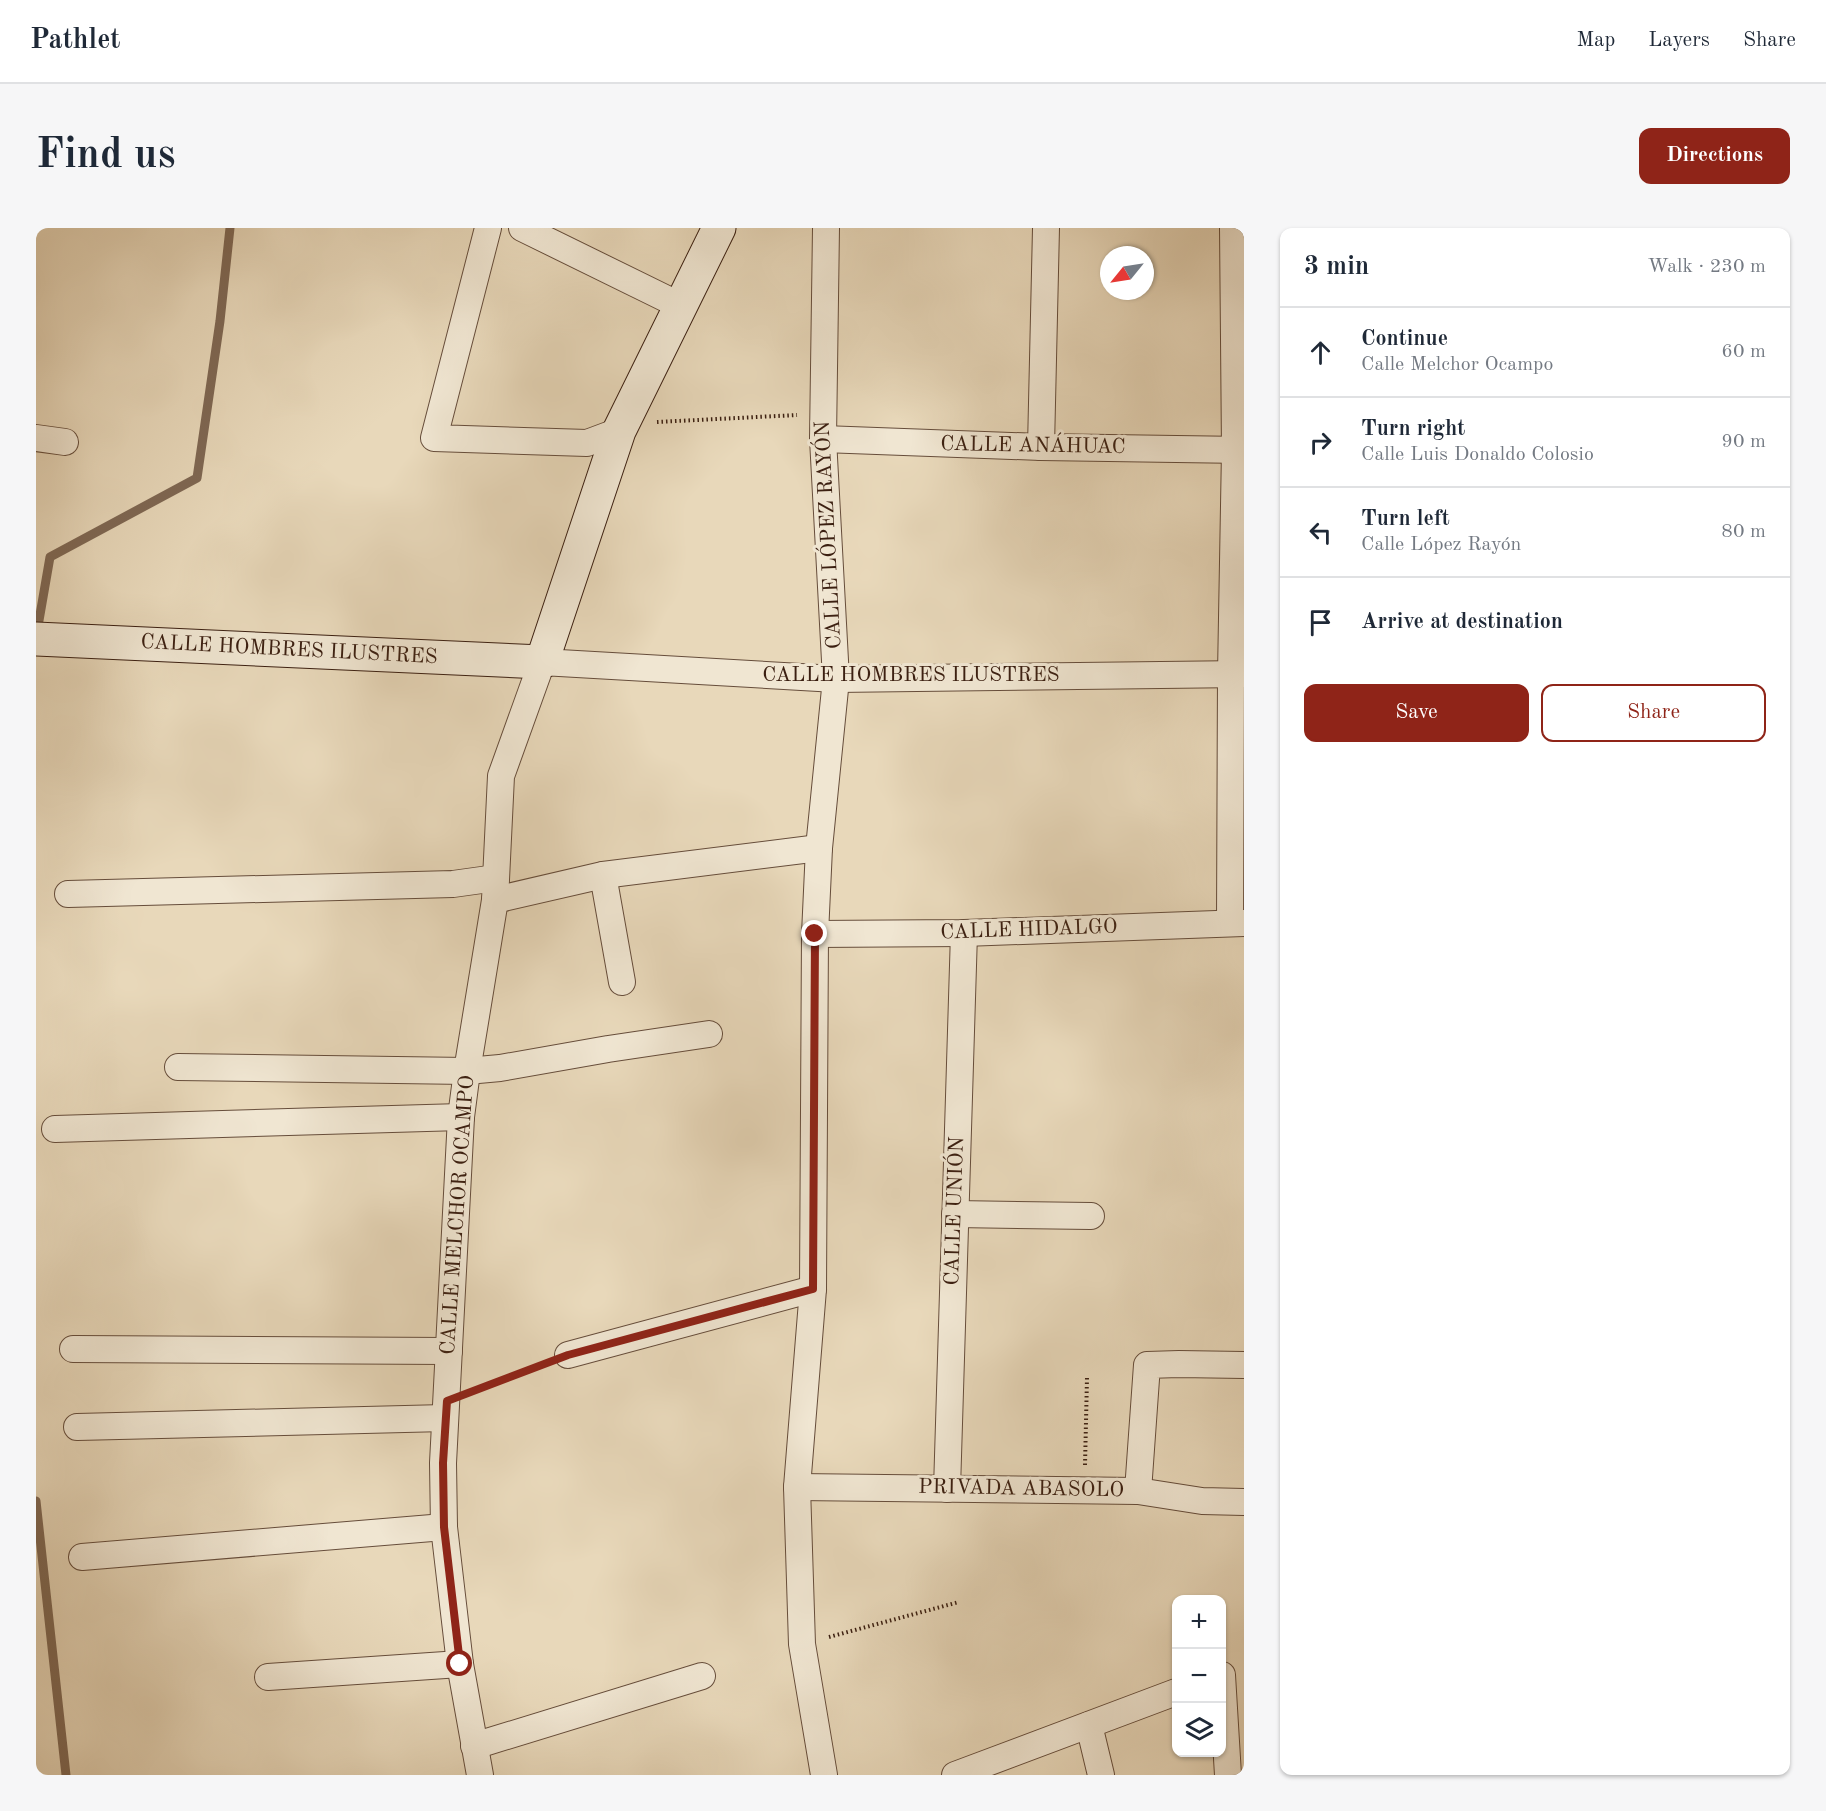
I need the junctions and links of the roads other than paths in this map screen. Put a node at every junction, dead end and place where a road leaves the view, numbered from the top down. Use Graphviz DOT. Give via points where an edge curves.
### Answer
graph roads {
  1 [pos="488,228"];
  2 [pos="522,228"];
  3 [pos="719,228"];
  4 [pos="826,228"];
  5 [pos="1046,228"];
  6 [pos="1233,228"];
  7 [pos="681,306"];
  8 [pos="619,431"];
  9 [pos="36,438"];
  10 [pos="823,439"];
  11 [pos="65,442"];
  12 [pos="1041,447"];
  13 [pos="1240,450"];
  14 [pos="36,639"];
  15 [pos="542,662"];
  16 [pos="1238,674"];
  17 [pos="836,679"];
  18 [pos="819,848"];
  19 [pos="603,875"];
  20 [pos="495,889"];
  21 [pos="68,894"];
  22 [pos="1237,923"];
  23 [pos="964,933"];
  24 [pos="815,934"];
  25 [pos="622,982"];
  26 [pos="709,1034"];
  27 [pos="178,1067"];
  28 [pos="466,1071"];
  29 [pos="461,1117"];
  30 [pos="56,1129"];
  31 [pos="955,1214"];
  32 [pos="1091,1216"];
  33 [pos="813,1289"];
  34 [pos="73,1349"];
  35 [pos="449,1351"];
  36 [pos="568,1355"];
  37 [pos="1244,1365"];
  38 [pos="446,1409"];
  39 [pos="77,1427"];
  40 [pos="797,1487"];
  41 [pos="946,1489"];
  42 [pos="1138,1491"];
  43 [pos="1244,1502"];
  44 [pos="444,1527"];
  45 [pos="82,1557"];
  46 [pos="460,1664"];
  47 [pos="1244,1668"];
  48 [pos="1226,1673"];
  49 [pos="702,1676"];
  50 [pos="268,1677"];
  51 [pos="1172,1694"];
  52 [pos="1223,1703"];
  53 [pos="1089,1725"];
  54 [pos="474,1746"];
  55 [pos="480,1775"];
  56 [pos="824,1775"];
  57 [pos="955,1775"];
  58 [pos="1101,1775"];
  59 [pos="1228,1775"];
  1 -- 8 [label="street" via="434,438 587,443"];
  2 -- 7 [label="street"];
  3 -- 7 [label="street"];
  4 -- 10 [label="street, CALLE LÓPEZ RAYÓN"];
  5 -- 12 [label="street"];
  6 -- 13 [label="street"];
  7 -- 8 [label="street"];
  8 -- 15 [label="street"];
  9 -- 11 [label="street"];
  10 -- 12 [label="street, CALLE ANÁHUAC"];
  10 -- 17 [label="street, CALLE LÓPEZ RAYÓN"];
  12 -- 13 [label="street, CALLE ANÁHUAC"];
  13 -- 16 [label="street"];
  14 -- 15 [label="street, CALLE HOMBRES ILUSTRES"];
  15 -- 17 [label="street, CALLE HOMBRES ILUSTRES"];
  15 -- 20 [label="street, CALLE MELCHOR OCAMPO" via="501,776"];
  16 -- 17 [label="street, CALLE HOMBRES ILUSTRES"];
  16 -- 22 [label="street"];
  17 -- 18 [label="street, CALLE LÓPEZ RAYÓN"];
  18 -- 19 [label="street"];
  18 -- 24 [label="street, CALLE LÓPEZ RAYÓN"];
  19 -- 20 [label="street"];
  19 -- 25 [label="street"];
  20 -- 21 [label="street" via="453,884"];
  20 -- 28 [label="street, CALLE MELCHOR OCAMPO"];
  22 -- 23 [label="street, CALLE HIDALGO"];
  23 -- 24 [label="street, CALLE HIDALGO"];
  23 -- 31 [label="street, CALLE UNIÓN"];
  24 -- 33 [label="street, CALLE LÓPEZ RAYÓN"];
  26 -- 28 [label="street"];
  27 -- 28 [label="street"];
  28 -- 29 [label="street, CALLE MELCHOR OCAMPO"];
  29 -- 30 [label="street"];
  29 -- 35 [label="street, CALLE MELCHOR OCAMPO"];
  31 -- 32 [label="street"];
  31 -- 41 [label="street, CALLE UNIÓN"];
  33 -- 36 [label="street"];
  33 -- 40 [label="street, CALLE LÓPEZ RAYÓN"];
  34 -- 35 [label="street"];
  35 -- 38 [label="street, CALLE MELCHOR OCAMPO"];
  37 -- 42 [label="street" via="1147,1365"];
  38 -- 39 [label="street"];
  38 -- 44 [label="street, CALLE MELCHOR OCAMPO"];
  40 -- 41 [label="street, PRIVADA ABASOLO"];
  40 -- 56 [label="street, CALLE LÓPEZ RAYÓN" via="802,1644"];
  41 -- 42 [label="street, PRIVADA ABASOLO"];
  42 -- 43 [label="street, PRIVADA ABASOLO" via="1202,1501"];
  44 -- 45 [label="street"];
  44 -- 46 [label="street, CALLE MELCHOR OCAMPO"];
  46 -- 50 [label="street"];
  46 -- 54 [label="street, CALLE MELCHOR OCAMPO"];
  47 -- 48 [label="street"];
  49 -- 54 [label="street"];
  51 -- 53 [label="street"];
  52 -- 59 [label="street"];
  53 -- 57 [label="street"];
  53 -- 58 [label="street"];
  54 -- 55 [label="street, CALLE MELCHOR OCAMPO"];
}
